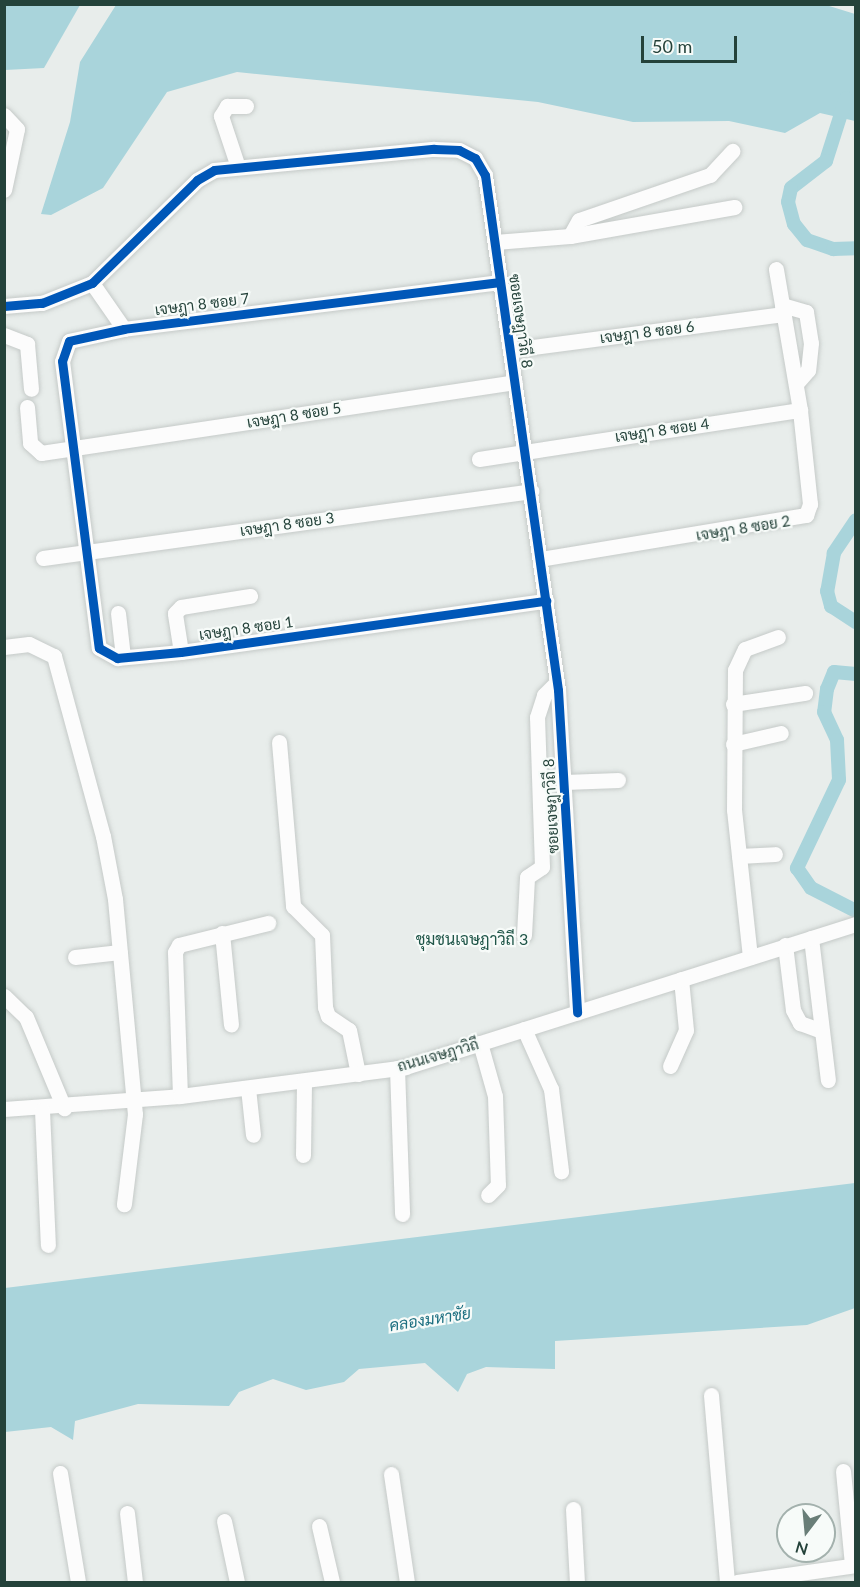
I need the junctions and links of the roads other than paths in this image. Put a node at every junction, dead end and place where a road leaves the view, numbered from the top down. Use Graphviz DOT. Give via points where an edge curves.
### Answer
graph roads {
  1 [pos="246,106"];
  2 [pos="4,115"];
  3 [pos="732,151"];
  4 [pos="237,164"];
  5 [pos="4,190"];
  6 [pos="626,202"];
  7 [pos="734,207"];
  8 [pos="632,225"];
  9 [pos="570,236"];
  10 [pos="495,242"];
  11 [pos="776,269"];
  12 [pos="500,282"];
  13 [pos="92,283"];
  14 [pos="4,306"];
  15 [pos="783,309"];
  16 [pos="124,329"];
  17 [pos="4,335"];
  18 [pos="510,350"];
  19 [pos="515,382"];
  20 [pos="796,384"];
  21 [pos="31,389"];
  22 [pos="27,407"];
  23 [pos="800,410"];
  24 [pos="73,449"];
  25 [pos="525,451"];
  26 [pos="479,459"];
  27 [pos="531,490"];
  28 [pos="88,552"];
  29 [pos="44,558"];
  30 [pos="540,559"];
  31 [pos="250,596"];
  32 [pos="546,601"];
  33 [pos="118,613"];
  34 [pos="778,637"];
  35 [pos="4,647"];
  36 [pos="181,652"];
  37 [pos="123,657"];
  38 [pos="557,682"];
  39 [pos="806,693"];
  40 [pos="733,704"];
  41 [pos="781,733"];
  42 [pos="279,742"];
  43 [pos="733,744"];
  44 [pos="618,780"];
  45 [pos="565,782"];
  46 [pos="775,854"];
  47 [pos="739,856"];
  48 [pos="268,923"];
  49 [pos="855,924"];
  50 [pos="222,933"];
  51 [pos="524,935"];
  52 [pos="811,938"];
  53 [pos="785,945"];
  54 [pos="120,952"];
  55 [pos="75,957"];
  56 [pos="750,957"];
  57 [pos="681,979"];
  58 [pos="4,996"];
  59 [pos="577,1012"];
  60 [pos="231,1025"];
  61 [pos="524,1029"];
  62 [pos="822,1031"];
  63 [pos="480,1043"];
  64 [pos="670,1066"];
  65 [pos="397,1068"];
  66 [pos="358,1074"];
  67 [pos="828,1080"];
  68 [pos="304,1082"];
  69 [pos="248,1088"];
  70 [pos="180,1096"];
  71 [pos="134,1100"];
  72 [pos="6,1108"];
  73 [pos="64,1108"];
  74 [pos="42,1110"];
  75 [pos="253,1135"];
  76 [pos="303,1155"];
  77 [pos="561,1171"];
  78 [pos="488,1195"];
  79 [pos="124,1204"];
  80 [pos="402,1214"];
  81 [pos="48,1245"];
  82 [pos="711,1395"];
  83 [pos="843,1471"];
  84 [pos="60,1473"];
  85 [pos="391,1474"];
  86 [pos="573,1509"];
  87 [pos="127,1513"];
  88 [pos="224,1521"];
  89 [pos="319,1526"];
  90 [pos="854,1565"];
  91 [pos="793,1578"];
  92 [pos="78,1582"];
  93 [pos="135,1582"];
  94 [pos="237,1582"];
  95 [pos="332,1582"];
  96 [pos="407,1582"];
  97 [pos="577,1582"];
  98 [pos="727,1582"];
  99 [pos="737,1582"];
  1 -- 4 [label="street" via="227,106 221,116"];
  2 -- 5 [label="street" via="17,129"];
  3 -- 6 [label="street" via="710,175"];
  4 -- 10 [label="street, ซอยเจษฎาวิถี 8" via="459,150 475,158 485,175"];
  4 -- 13 [label="street, ซอยเจษฎาวิถี 8" via="197,180"];
  6 -- 8 [label="street"];
  6 -- 9 [label="street" via="579,220"];
  7 -- 8 [label="street"];
  8 -- 9 [label="street"];
  9 -- 10 [label="street"];
  10 -- 12 [label="street, ซอยเจษฎาวิถี 8"];
  11 -- 15 [label="street, เจษฎา 8 ซอย 2"];
  12 -- 16 [label="street, เจษฎา 8 ซอย 7"];
  12 -- 18 [label="street, ซอยเจษฎาวิถี 8"];
  13 -- 14 [label="street, ซอยเจษฎาวิถี 8" via="51,301"];
  13 -- 16 [label="street"];
  15 -- 18 [label="street, เจษฎา 8 ซอย 6"];
  15 -- 20 [label="street, เจษฎา 8 ซอย 2"];
  15 -- 20 [label="street" via="806,312 812,342 808,370"];
  16 -- 24 [label="street, เจษฎา 8 ซอย 7" via="79,337 63,350"];
  17 -- 21 [label="street" via="27,344"];
  18 -- 19 [label="street, ซอยเจษฎาวิถี 8"];
  19 -- 24 [label="street, เจษฎา 8 ซอย 5"];
  19 -- 25 [label="street, ซอยเจษฎาวิถี 8"];
  20 -- 23 [label="street, เจษฎา 8 ซอย 2"];
  22 -- 24 [label="street, เจษฎา 8 ซอย 5" via="33,449 41,453"];
  23 -- 25 [label="street, เจษฎา 8 ซอย 4"];
  23 -- 30 [label="street, เจษฎา 8 ซอย 2" via="810,504 806,515"];
  24 -- 28 [label="street, เจษฎา 8 ซอย 7"];
  25 -- 26 [label="street, เจษฎา 8 ซอย 4"];
  25 -- 27 [label="street, ซอยเจษฎาวิถี 8"];
  27 -- 28 [label="street, เจษฎา 8 ซอย 3"];
  27 -- 30 [label="street, ซอยเจษฎาวิถี 8"];
  28 -- 29 [label="street, เจษฎา 8 ซอย 3"];
  28 -- 37 [label="street" via="99,648"];
  30 -- 32 [label="street, ซอยเจษฎาวิถี 8"];
  31 -- 36 [label="street" via="181,607 175,613"];
  32 -- 36 [label="street, เจษฎา 8 ซอย 1"];
  32 -- 38 [label="street, ซอยเจษฎาวิถี 8"];
  33 -- 37 [label="street"];
  34 -- 40 [label="street" via="745,649 735,670"];
  35 -- 54 [label="street" via="29,644 54,656 103,836"];
  36 -- 37 [label="street, เจษฎา 8 ซอย 1"];
  38 -- 45 [label="street, ซอยเจษฎาวิถี 8"];
  38 -- 51 [label="street" via="544,695 537,717 542,867 527,877"];
  39 -- 40 [label="street"];
  40 -- 43 [label="street"];
  41 -- 43 [label="street"];
  42 -- 66 [label="street" via="293,906 322,935 325,1007 328,1016 349,1030"];
  43 -- 47 [label="street"];
  44 -- 45 [label="street"];
  45 -- 59 [label="street, ซอยเจษฎาวิถี 8"];
  46 -- 47 [label="street"];
  47 -- 56 [label="street"];
  48 -- 50 [label="street"];
  49 -- 52 [label="street, ถนนเจษฎาวิถี"];
  50 -- 60 [label="street"];
  50 -- 70 [label="street" via="179,945 175,952"];
  52 -- 53 [label="street, ถนนเจษฎาวิถี"];
  52 -- 62 [label="street"];
  53 -- 56 [label="street, ถนนเจษฎาวิถี"];
  53 -- 62 [label="street" via="793,1010 807,1028"];
  54 -- 55 [label="street"];
  54 -- 71 [label="street"];
  56 -- 57 [label="street, ถนนเจษฎาวิถี"];
  57 -- 59 [label="street, ถนนเจษฎาวิถี"];
  57 -- 64 [label="street" via="686,1030"];
  58 -- 73 [label="street" via="26,1017"];
  59 -- 61 [label="street, ถนนเจษฎาวิถี"];
  61 -- 63 [label="street, ถนนเจษฎาวิถี"];
  61 -- 77 [label="street" via="547,1077"];
  62 -- 67 [label="street"];
  63 -- 65 [label="street, ถนนเจษฎาวิถี"];
  63 -- 78 [label="street" via="495,1096 498,1185"];
  65 -- 66 [label="street, ถนนเจษฎาวิถี"];
  65 -- 80 [label="street"];
  66 -- 68 [label="street, ถนนเจษฎาวิถี"];
  68 -- 69 [label="street, ถนนเจษฎาวิถี"];
  68 -- 76 [label="street"];
  69 -- 70 [label="street, ถนนเจษฎาวิถี"];
  69 -- 75 [label="street"];
  70 -- 71 [label="street, ถนนเจษฎาวิถี"];
  71 -- 73 [label="street, ถนนเจษฎาวิถี"];
  71 -- 79 [label="street"];
  72 -- 74 [label="street, ถนนเจษฎาวิถี"];
  73 -- 74 [label="street, ถนนเจษฎาวิถี"];
  74 -- 81 [label="street"];
  82 -- 98 [label="street"];
  83 -- 90 [label="street"];
  84 -- 92 [label="street"];
  85 -- 96 [label="street"];
  86 -- 97 [label="street"];
  87 -- 93 [label="street"];
  88 -- 94 [label="street"];
  89 -- 95 [label="street"];
  90 -- 91 [label="street"];
  91 -- 99 [label="street"];
}
